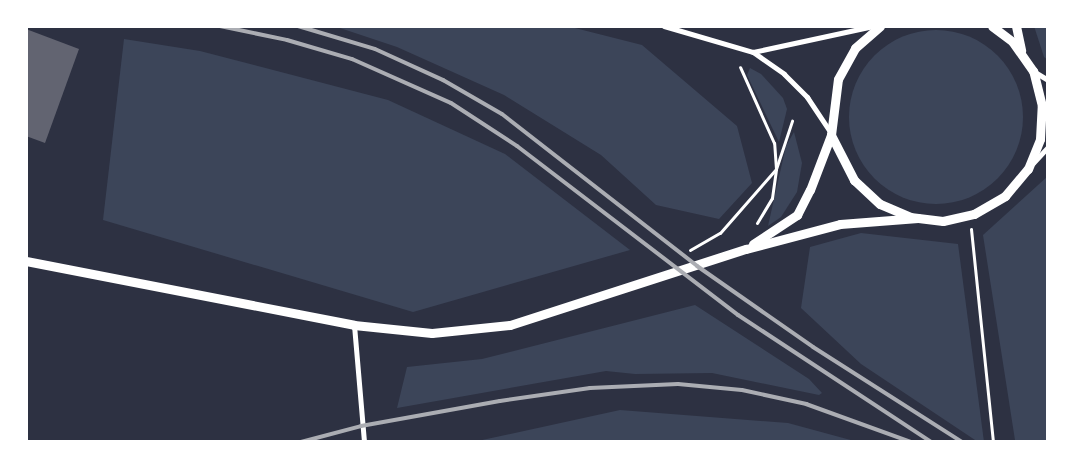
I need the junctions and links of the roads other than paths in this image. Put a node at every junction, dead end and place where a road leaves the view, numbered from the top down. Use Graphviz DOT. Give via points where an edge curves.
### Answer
graph roads {
  1 [pos="664,26"];
  2 [pos="873,26"];
  3 [pos="880,26"];
  4 [pos="992,26"];
  5 [pos="1016,26"];
  6 [pos="753,52"];
  7 [pos="1022,55"];
  8 [pos="1033,71"];
  9 [pos="1048,80"];
  10 [pos="832,135"];
  11 [pos="1048,147"];
  12 [pos="1028,169"];
  13 [pos="918,218"];
  14 [pos="746,249"];
  15 [pos="26,261"];
  16 [pos="354,325"];
  17 [pos="364,442"];
  1 -- 6 [label="street"];
  2 -- 6 [label="street"];
  3 -- 10 [label="street" via="855,48 838,79"];
  4 -- 7 [label="street" via="1013,42"];
  5 -- 7 [label="street"];
  6 -- 10 [label="street" via="784,74 807,97"];
  7 -- 8 [label="street"];
  8 -- 9 [label="street"];
  8 -- 12 [label="street" via="1042,106 1040,139"];
  10 -- 13 [label="street" via="854,180 880,204"];
  10 -- 14 [label="street" via="797,215"];
  11 -- 12 [label="street"];
  12 -- 13 [label="street" via="1005,196 974,214 943,221"];
  13 -- 14 [label="street" via="840,224"];
  14 -- 16 [label="street" via="510,324 432,333"];
  15 -- 16 [label="street"];
  16 -- 17 [label="street"];
}
